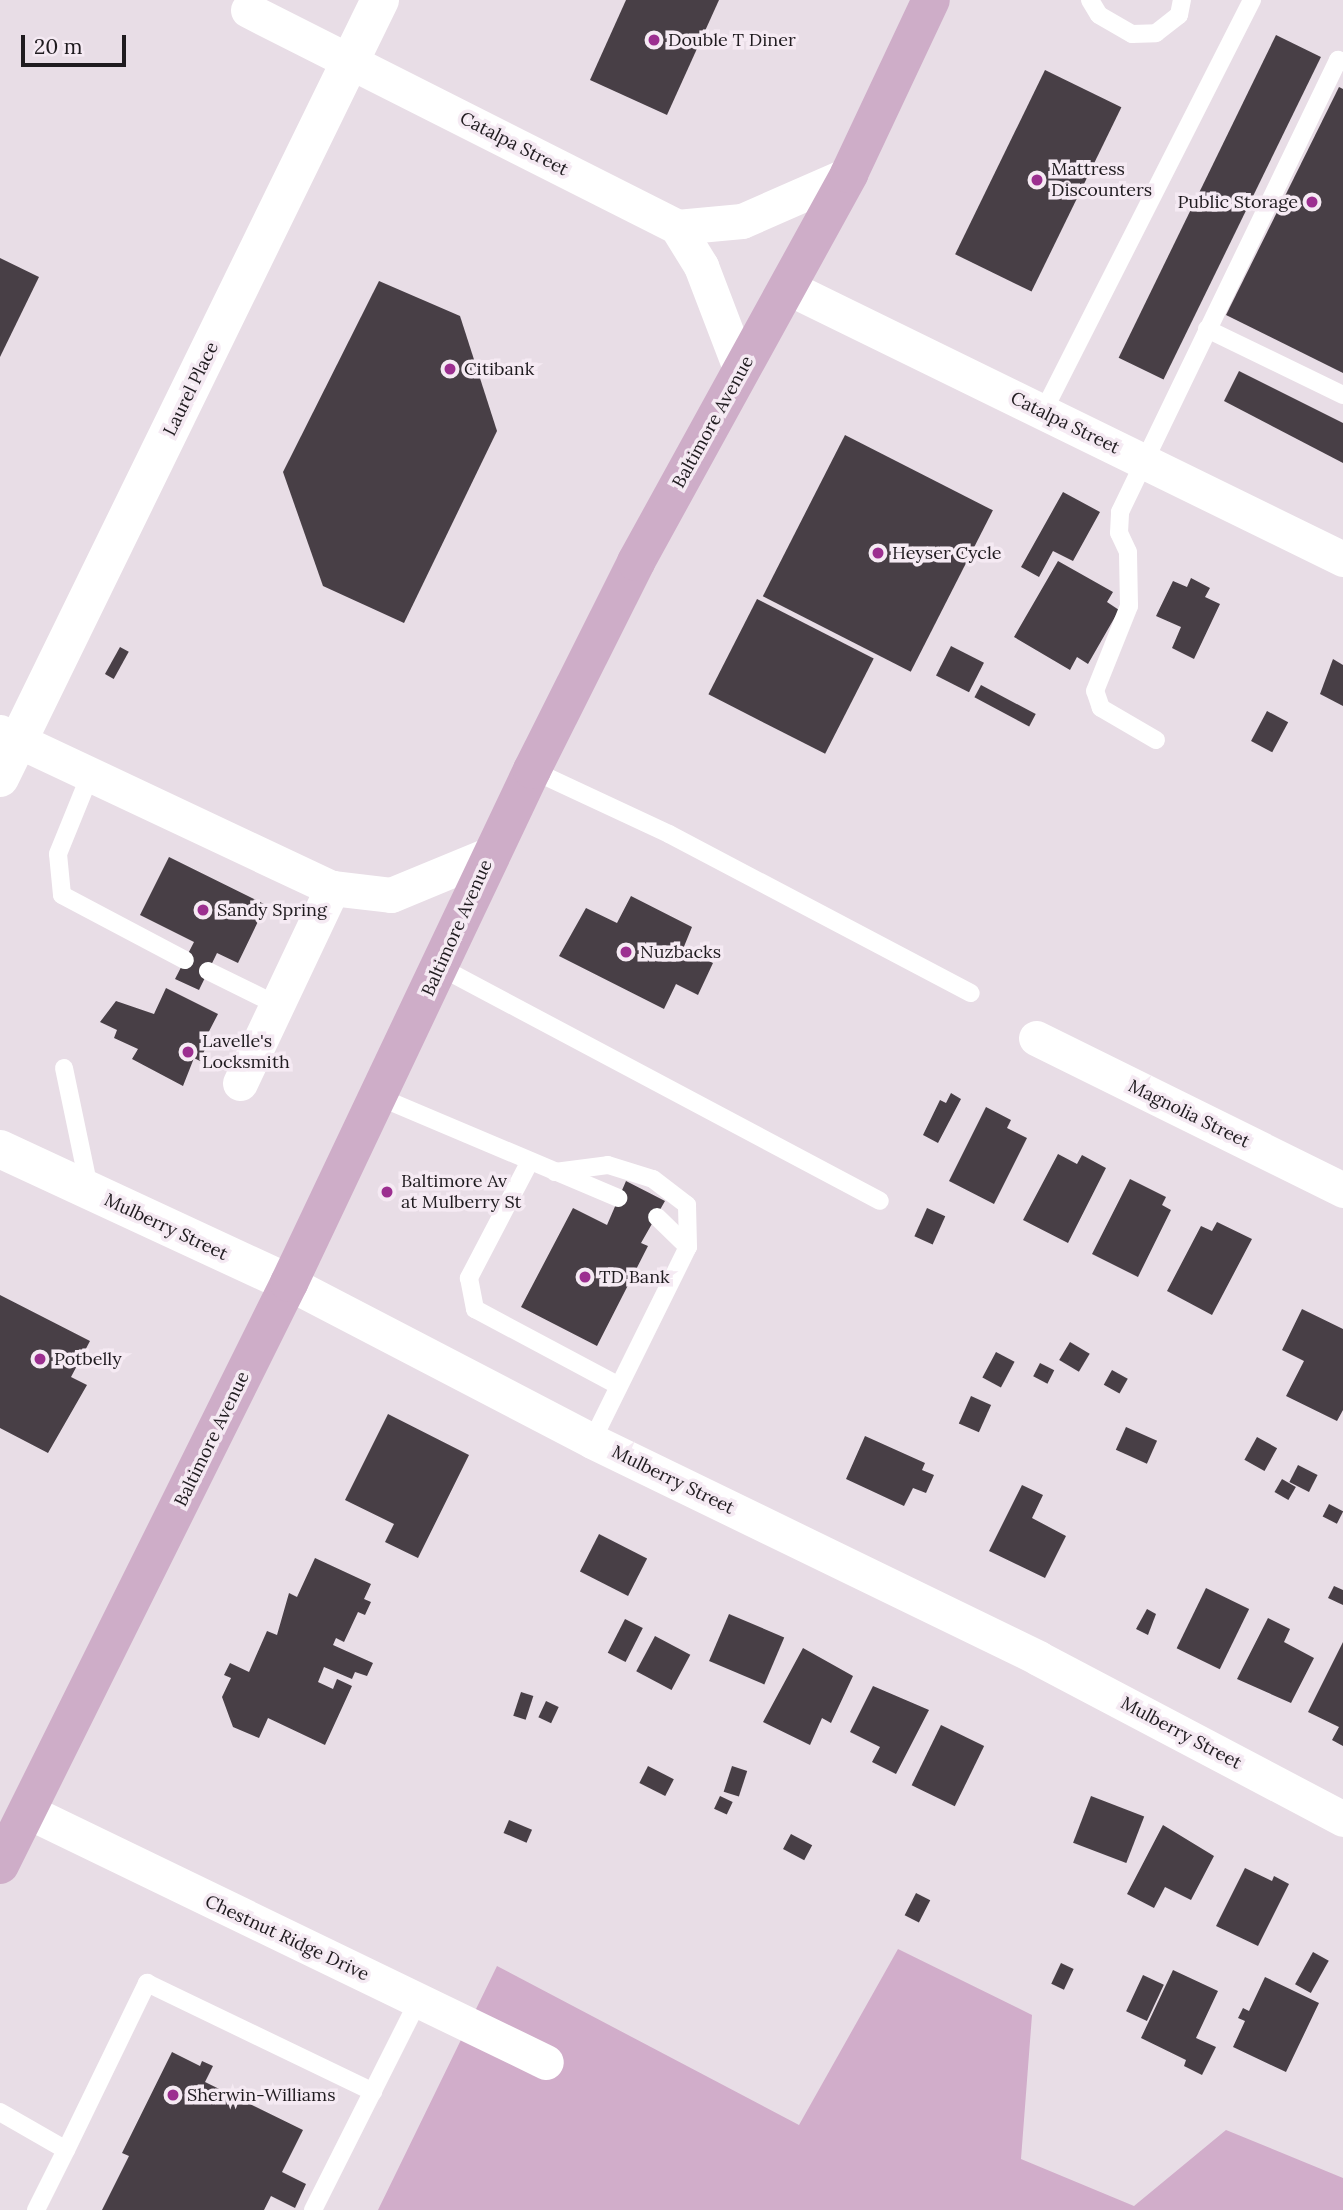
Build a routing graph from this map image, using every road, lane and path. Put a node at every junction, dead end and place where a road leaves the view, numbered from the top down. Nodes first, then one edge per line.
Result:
1 (380, 0) edge
2 (931, 0) edge
3 (1090, 0) edge
4 (1182, 0) edge
5 (1252, 0) edge
6 (247, 10) dead end
7 (352, 60) junction
8 (1343, 62) edge
9 (849, 174) junction
10 (677, 227) junction
11 (787, 287) junction
12 (1207, 329) junction
13 (741, 371) junction
14 (1343, 395) edge
15 (1043, 412) junction
16 (1142, 461) junction
17 (1343, 559) edge
18 (9, 736) edge
19 (1156, 740) dead end
20 (532, 770) junction
21 (89, 775) junction
22 (0, 778) edge
23 (490, 854) junction
24 (332, 888) junction
25 (185, 960) dead end
26 (440, 967) junction
27 (208, 971) dead end
28 (971, 993) dead end
29 (277, 1005) junction
30 (1036, 1038) dead end
31 (64, 1068) dead end
32 (240, 1083) dead end
33 (377, 1096) junction
34 (0, 1149) edge
35 (529, 1163) junction
36 (553, 1172) junction
37 (1340, 1181) edge
38 (90, 1191) junction
39 (618, 1198) dead end
40 (880, 1200) dead end
41 (657, 1217) dead end
42 (688, 1247) junction
43 (289, 1283) junction
44 (619, 1386) junction
45 (592, 1441) junction
46 (29, 1812) junction
47 (1343, 1819) edge
48 (0, 1864) edge
49 (418, 2001) junction
50 (546, 2062) dead end
51 (373, 2092) junction
52 (0, 2112) edge
53 (66, 2150) junction
54 (36, 2210) edge
55 (313, 2210) edge

1 - 7 street, Laurel Place
2 - 9 main road, Baltimore Avenue
3 - 4 lane
5 - 15 lane
6 - 7 street, Catalpa Street
7 - 10 street, Catalpa Street
7 - 18 street, Laurel Place
8 - 12 lane
9 - 10 street
9 - 11 main road, Baltimore Avenue
10 - 13 street
11 - 13 main road, Baltimore Avenue
11 - 15 street, Catalpa Street
12 - 14 lane
12 - 16 lane
13 - 20 main road, Baltimore Avenue
15 - 16 street, Catalpa Street
16 - 17 street, Catalpa Street
16 - 19 lane
18 - 21 street
18 - 22 street, Laurel Place
20 - 23 main road, Baltimore Avenue
20 - 28 lane
21 - 24 street
21 - 25 lane
23 - 24 street
23 - 26 main road, Baltimore Avenue
24 - 29 street
26 - 33 main road, Baltimore Avenue
26 - 40 lane
27 - 29 lane
29 - 32 street
30 - 37 street, Magnolia Street
31 - 38 lane
33 - 35 lane
33 - 43 main road, Baltimore Avenue
34 - 38 street, Mulberry Street
35 - 36 lane
35 - 44 lane
36 - 39 lane
36 - 42 lane
38 - 43 street, Mulberry Street
41 - 42 lane
42 - 44 lane
43 - 45 street, Mulberry Street
43 - 46 main road, Baltimore Avenue
44 - 45 lane
45 - 47 street, Mulberry Street
46 - 48 main road, Baltimore Avenue
46 - 49 street, Chestnut Ridge Drive
49 - 50 street, Chestnut Ridge Drive
49 - 51 lane
51 - 53 lane
51 - 55 lane
52 - 53 lane
53 - 54 lane

